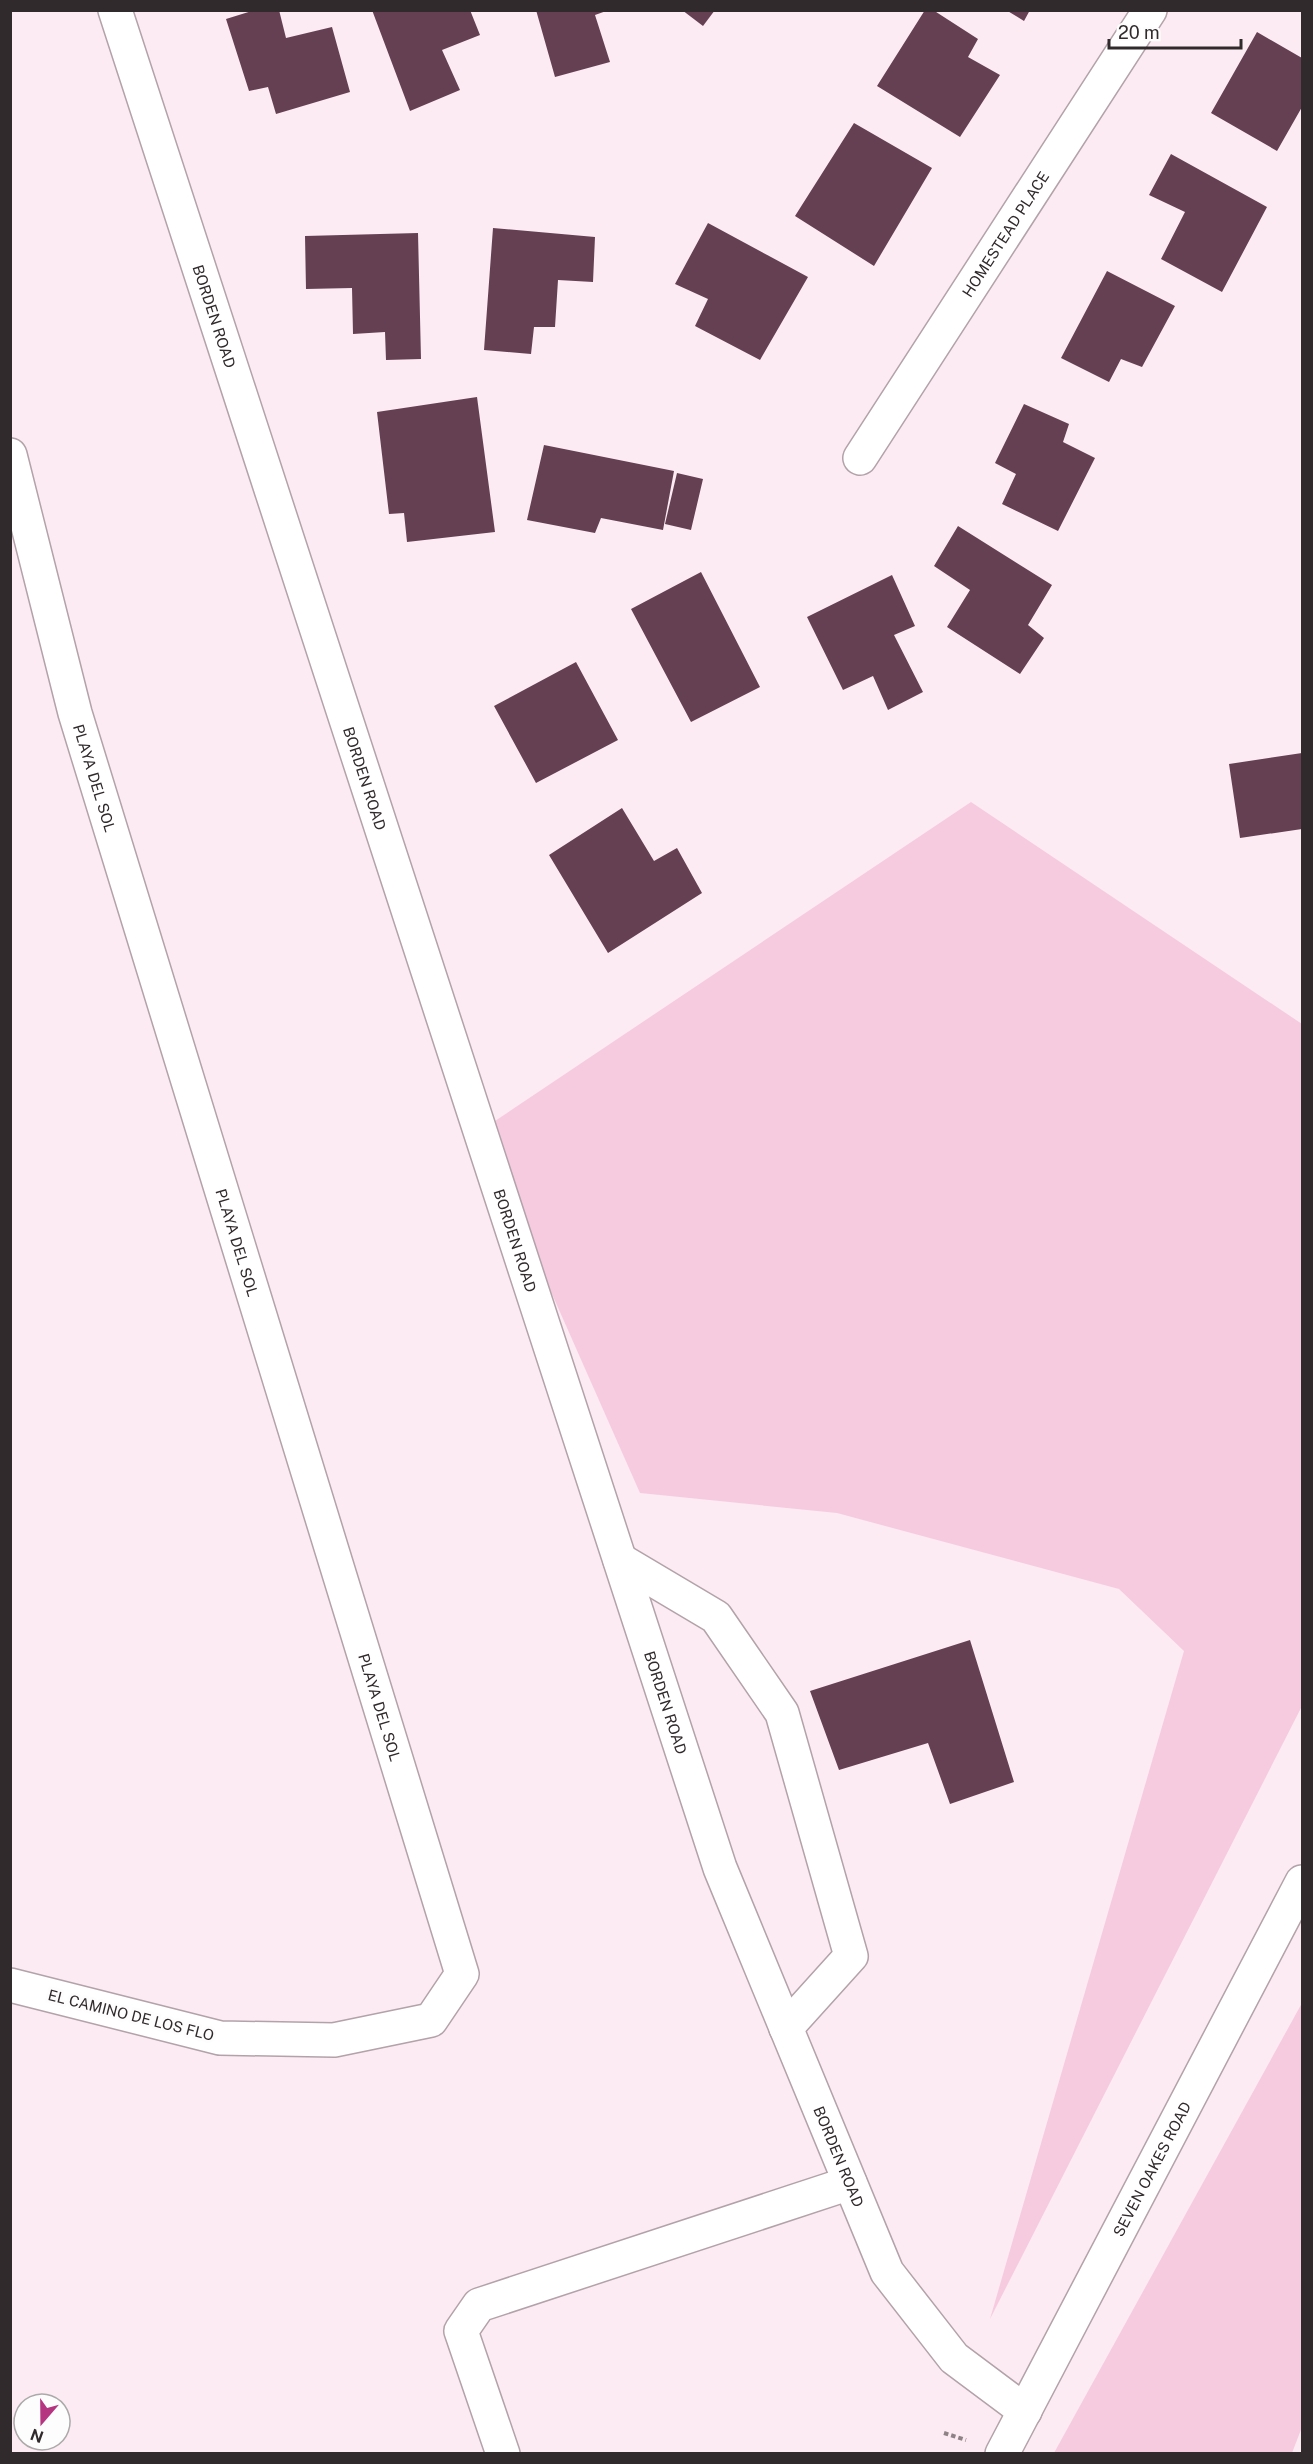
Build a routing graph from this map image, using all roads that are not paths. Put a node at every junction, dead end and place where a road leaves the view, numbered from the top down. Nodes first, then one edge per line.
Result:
1 (115, 10) edge
2 (1150, 10) edge
3 (10, 455) edge
4 (860, 458) dead end
5 (620, 1560) junction
6 (1302, 1882) edge
7 (10, 1985) edge
8 (431, 2020) joint
9 (786, 2028) junction
10 (850, 2183) junction
11 (1025, 2410) junction
12 (503, 2454) edge
13 (1002, 2454) edge

1 - 5 street, BORDEN ROAD
2 - 4 street, HOMESTEAD PLACE
3 - 8 street, PLAYA DEL SOL
5 - 9 street, BORDEN ROAD
5 - 9 street
6 - 11 street, SEVEN OAKES ROAD
7 - 8 street, EL CAMINO DE LOS FLO
9 - 10 street, BORDEN ROAD
10 - 11 street, BORDEN ROAD
10 - 12 street
11 - 13 street, SEVEN OAKES ROAD

